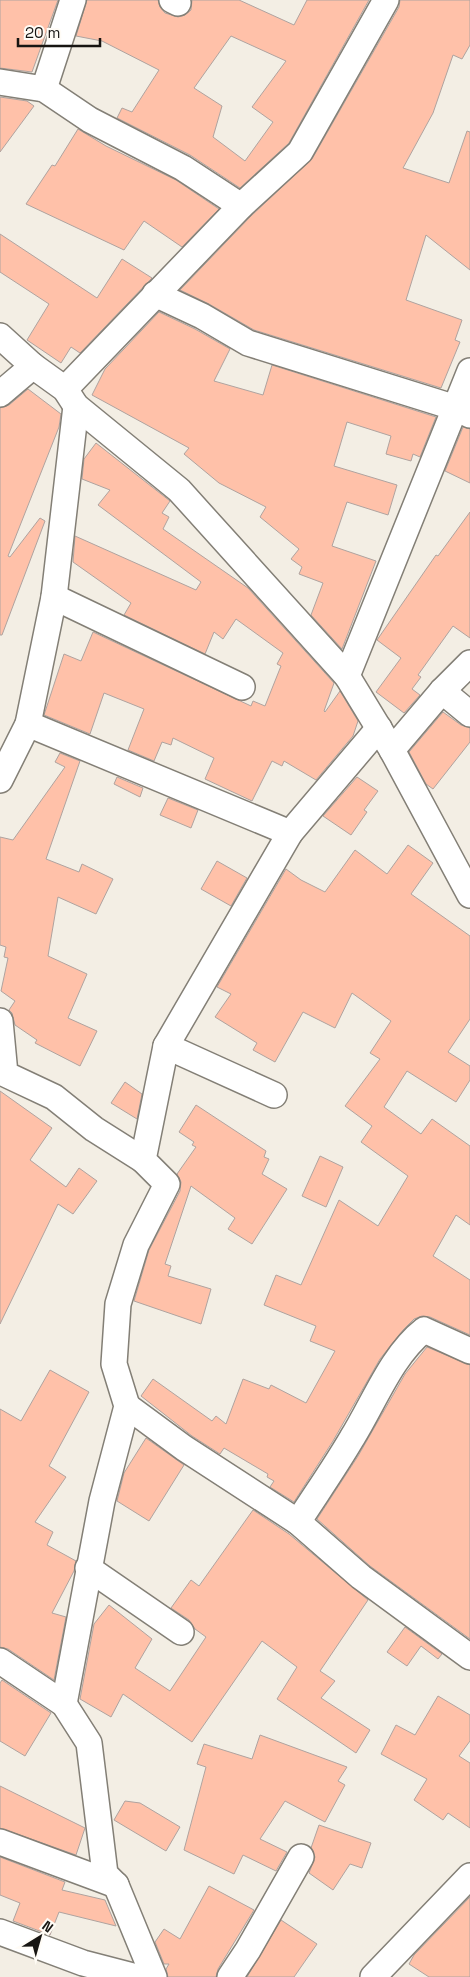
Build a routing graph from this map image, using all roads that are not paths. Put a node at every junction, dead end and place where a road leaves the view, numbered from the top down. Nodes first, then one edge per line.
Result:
1 (73, 0) edge
2 (386, 0) edge
3 (0, 82) edge
4 (44, 89) junction
5 (240, 206) junction
6 (155, 294) junction
7 (0, 336) edge
8 (33, 366) junction
9 (470, 371) edge
10 (0, 394) edge
11 (70, 397) junction
12 (463, 411) edge
13 (54, 597) junction
14 (470, 663) edge
15 (347, 676) junction
16 (242, 687) dead end
17 (442, 691) junction
18 (470, 714) edge
19 (28, 724) junction
20 (379, 728) junction
21 (392, 750) junction
22 (0, 780) edge
23 (290, 833) junction
24 (470, 895) edge
25 (0, 1021) edge
26 (166, 1046) junction
27 (2, 1077) edge
28 (274, 1095) dead end
29 (143, 1160) junction
30 (470, 1351) edge
31 (127, 1406) junction
32 (298, 1522) junction
33 (88, 1568) junction
34 (181, 1632) dead end
35 (470, 1657) edge
36 (0, 1661) edge
37 (64, 1704) junction
38 (0, 1842) edge
39 (301, 1857) dead end
40 (470, 1876) edge
41 (116, 1885) junction
42 (0, 1932) edge
43 (81, 1970) edge
44 (385, 1974) edge
45 (137, 1977) edge
46 (154, 1977) edge
47 (230, 1977) edge

1 - 4 street
2 - 5 street
3 - 4 street
4 - 5 street
5 - 6 street
6 - 11 street
6 - 12 street
7 - 8 street
8 - 10 street
8 - 11 street
9 - 12 street
11 - 13 street
11 - 15 street
12 - 15 street
13 - 16 street
13 - 19 street
14 - 17 street
15 - 20 street
17 - 18 street
17 - 21 street
19 - 22 street
19 - 23 street
20 - 21 street
20 - 23 street
21 - 24 street
23 - 26 street
25 - 27 street
26 - 28 street
26 - 29 street
27 - 29 street
29 - 31 street
30 - 32 street
31 - 32 street
31 - 33 street
32 - 35 street
33 - 34 street
33 - 37 street
36 - 37 street
37 - 41 street
38 - 41 street
39 - 47 street
40 - 44 street
41 - 46 street
42 - 43 street
43 - 45 street

